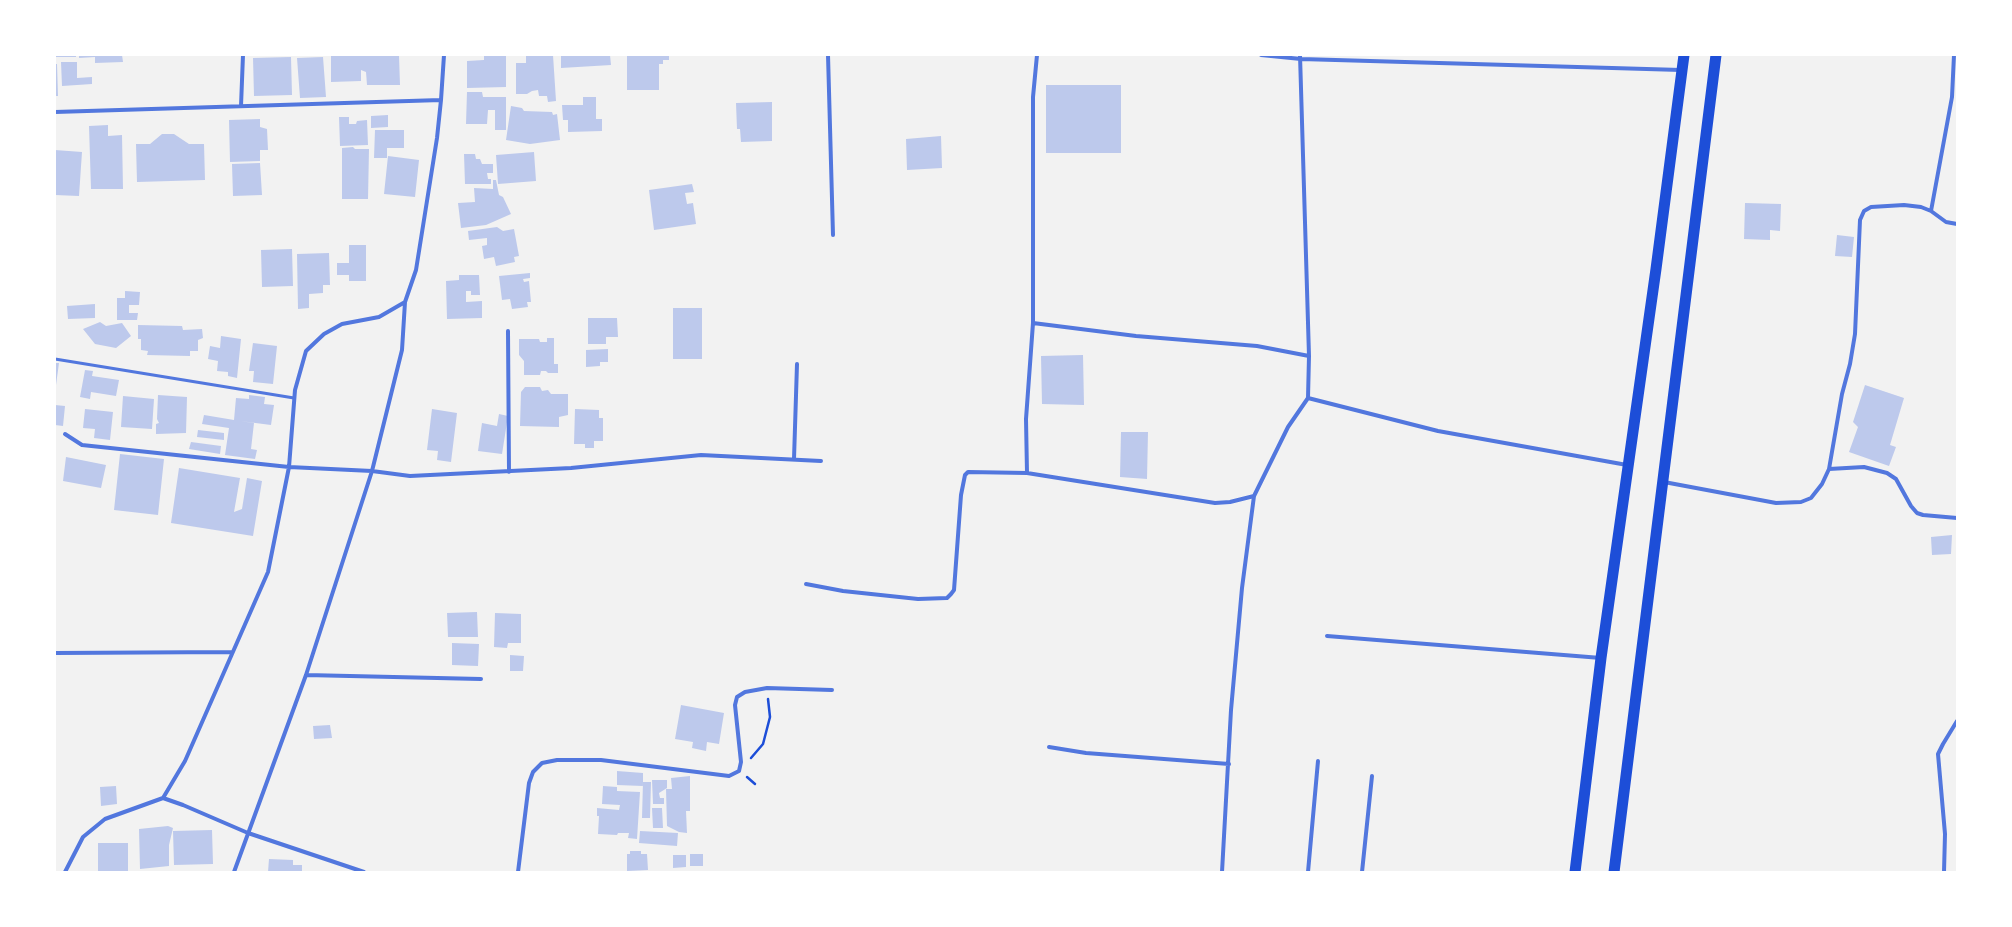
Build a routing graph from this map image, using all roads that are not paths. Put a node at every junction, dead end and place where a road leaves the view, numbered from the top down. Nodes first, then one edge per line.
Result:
1 (243, 55) edge
2 (444, 55) edge
3 (828, 55) edge
4 (1037, 55) edge
5 (1261, 55) edge
6 (1684, 55) edge
7 (1716, 55) edge
8 (1954, 55) edge
9 (1301, 57) edge
10 (1682, 70) junction
11 (441, 100) junction
12 (241, 106) junction
13 (55, 112) edge
14 (1931, 211) junction
15 (1957, 224) edge
16 (833, 235) dead end
17 (405, 302) junction
18 (1033, 323) junction
19 (508, 331) dead end
20 (1309, 356) junction
21 (55, 359) edge
22 (797, 364) dead end
23 (294, 398) junction
24 (1308, 398) junction
25 (64, 434) dead end
26 (794, 459) junction
27 (821, 461) dead end
28 (1627, 465) junction
29 (289, 467) junction
30 (1829, 469) junction
31 (372, 472) junction
32 (508, 472) junction
33 (1027, 473) junction
34 (1664, 482) junction
35 (1254, 496) junction
36 (1957, 518) edge
37 (806, 584) dead end
38 (1327, 636) dead end
39 (232, 652) junction
40 (55, 653) edge
41 (1601, 658) junction
42 (306, 675) junction
43 (481, 679) dead end
44 (832, 690) dead end
45 (1957, 721) edge
46 (1049, 747) dead end
47 (1318, 761) dead end
48 (1229, 764) junction
49 (1372, 776) dead end
50 (163, 798) junction
51 (248, 833) junction
52 (65, 872) edge
53 (234, 872) edge
54 (364, 872) edge
55 (518, 872) edge
56 (1222, 872) edge
57 (1308, 872) edge
58 (1362, 872) edge
59 (1575, 872) edge
60 (1614, 872) edge
61 (1944, 872) edge

1 - 12 street
2 - 11 street
3 - 16 street
4 - 18 street
5 - 9 street
6 - 10 highway
7 - 34 highway
8 - 14 street
9 - 10 street
9 - 20 street
10 - 28 highway
11 - 12 street
11 - 17 street
12 - 13 street
14 - 15 street
14 - 30 street
17 - 23 street
17 - 31 street
18 - 20 street
18 - 33 street
19 - 32 street
20 - 24 street
21 - 23 lane
22 - 26 street
23 - 29 street
24 - 28 street
24 - 35 street
25 - 29 street
26 - 27 street
26 - 32 street
28 - 41 highway
29 - 31 street
29 - 39 street
30 - 34 street
30 - 36 street
31 - 32 street
31 - 42 street
33 - 35 street
33 - 37 street
34 - 60 highway
35 - 48 street
38 - 41 street
39 - 40 street
39 - 50 street
41 - 59 highway
42 - 43 street
42 - 51 street
44 - 55 street
45 - 61 street
46 - 48 street
47 - 57 street
48 - 56 street
49 - 58 street
50 - 51 street
50 - 52 street
51 - 53 street
51 - 54 street

